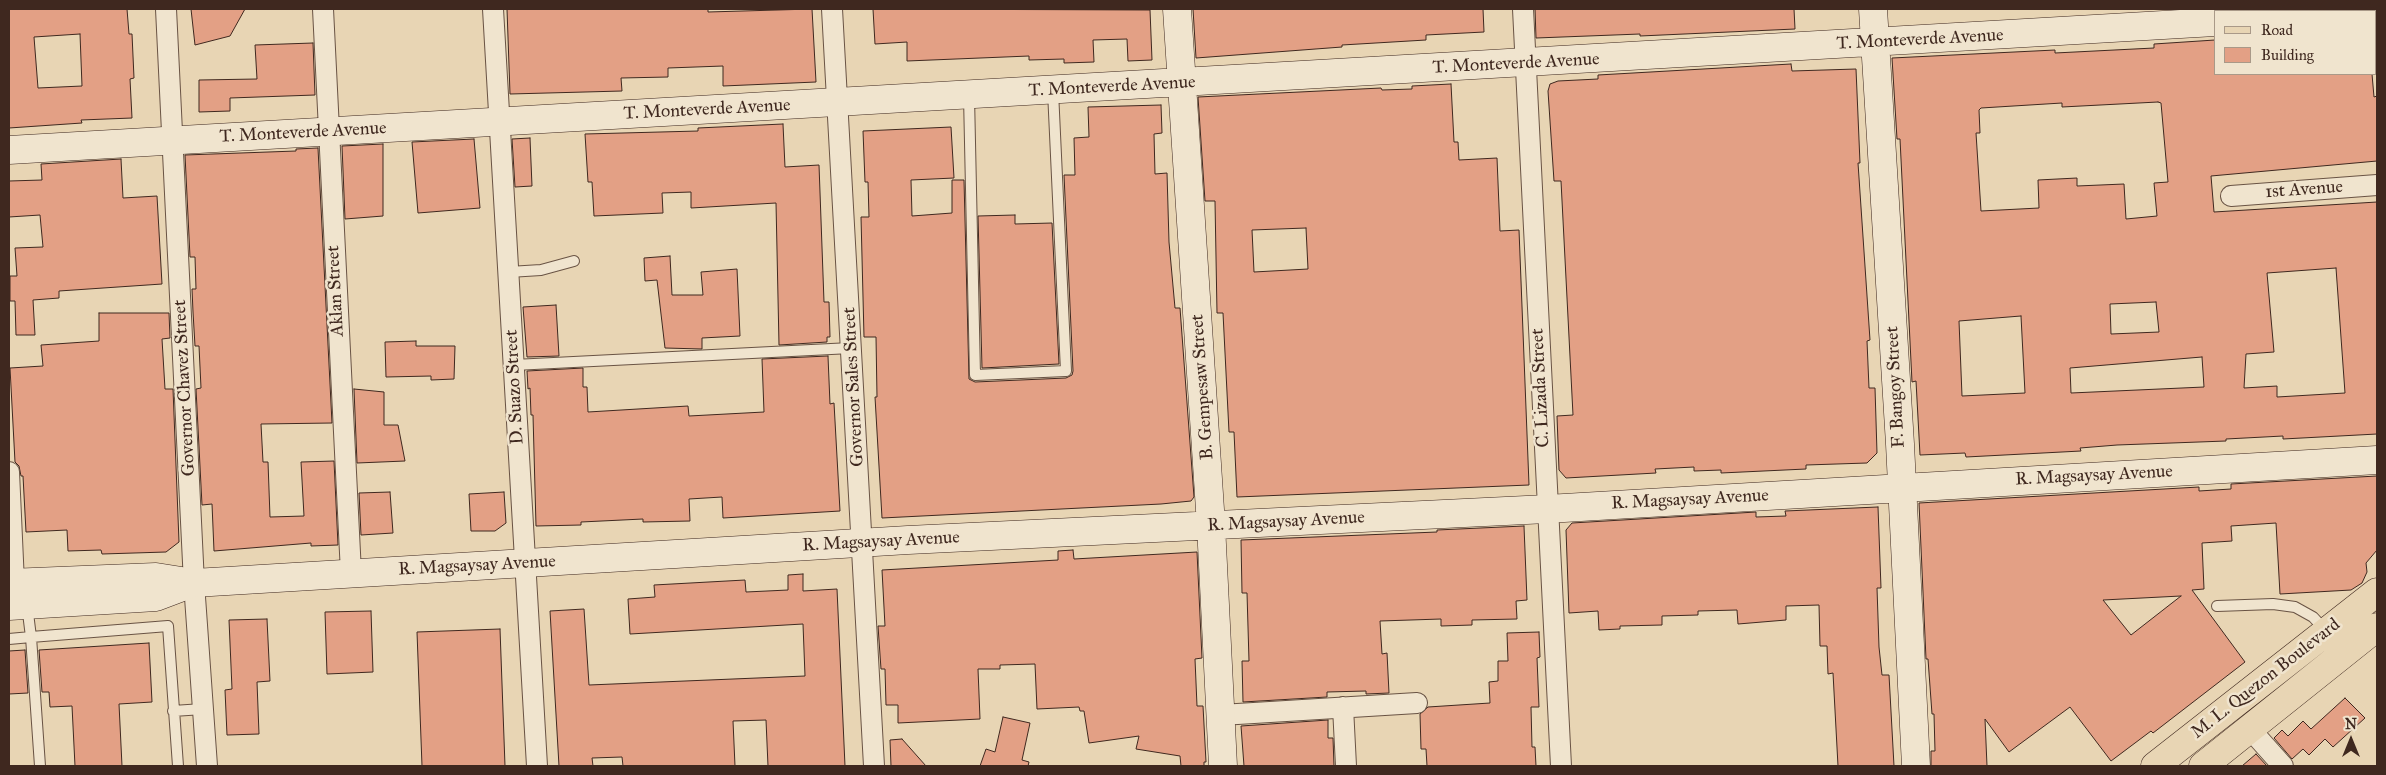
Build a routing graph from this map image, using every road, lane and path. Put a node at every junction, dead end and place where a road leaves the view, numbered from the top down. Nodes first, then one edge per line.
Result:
1 (166, 9) edge
2 (323, 9) edge
3 (493, 9) edge
4 (832, 9) edge
5 (1177, 9) edge
6 (1523, 9) edge
7 (1873, 9) edge
8 (2214, 22) edge
9 (1876, 43) junction
10 (1526, 63) junction
11 (1181, 82) junction
12 (1053, 90) junction
13 (969, 95) junction
14 (837, 103) junction
15 (499, 122) junction
16 (328, 131) junction
17 (173, 140) junction
18 (9, 150) edge
19 (2377, 185) edge
20 (2231, 196) dead end
21 (574, 261) dead end
22 (509, 272) junction
23 (852, 348) junction
24 (514, 365) junction
25 (2377, 460) edge
26 (9, 472) edge
27 (1902, 488) junction
28 (1547, 508) junction
29 (1211, 525) junction
30 (862, 544) junction
31 (527, 563) junction
32 (351, 573) junction
33 (194, 582) junction
34 (2377, 593) edge
35 (15, 594) edge
36 (2218, 606) dead end
37 (2327, 632) junction
38 (2375, 634) edge
39 (31, 637) junction
40 (9, 639) edge
41 (1417, 703) dead end
42 (1343, 707) junction
43 (203, 709) junction
44 (173, 711) junction
45 (1221, 715) junction
46 (2250, 729) junction
47 (40, 766) edge
48 (178, 766) edge
49 (207, 766) edge
50 (537, 766) edge
51 (874, 766) edge
52 (1223, 766) edge
53 (1346, 766) edge
54 (1561, 766) edge
55 (1916, 766) edge
56 (2155, 766) edge
57 (2203, 766) edge
58 (2283, 766) edge

1 - 17 street, Governor Chavez Street
2 - 16 street, Aklan Street
3 - 15 street, D. Suazo Street
4 - 14 street, Governor Sales Street
5 - 11 street, B. Gempesaw Street
6 - 10 street, C. Lizada Street
7 - 9 street, F. Bangoy Street
8 - 9 street, T. Monteverde Avenue
9 - 10 street, T. Monteverde Avenue
9 - 27 street, F. Bangoy Street
10 - 11 street, T. Monteverde Avenue
10 - 28 street, C. Lizada Street
11 - 12 street, T. Monteverde Avenue
11 - 29 street, B. Gempesaw Street
12 - 13 street, T. Monteverde Avenue
12 - 13 lane
13 - 14 street, T. Monteverde Avenue
14 - 15 street, T. Monteverde Avenue
14 - 23 street, Governor Sales Street
15 - 16 street, T. Monteverde Avenue
15 - 22 street, D. Suazo Street
16 - 17 street, T. Monteverde Avenue
16 - 32 street, Aklan Street
17 - 18 street, T. Monteverde Avenue
17 - 33 street, Governor Chavez Street
19 - 20 street, 1st Avenue
21 - 22 lane
22 - 24 street, D. Suazo Street
23 - 24 lane
23 - 30 street, Governor Sales Street
24 - 31 street, D. Suazo Street
25 - 27 street, R. Magsaysay Avenue
26 - 35 street
27 - 28 street, R. Magsaysay Avenue
27 - 55 street, F. Bangoy Street
28 - 29 street, R. Magsaysay Avenue
28 - 54 street, C. Lizada Street
29 - 30 street, R. Magsaysay Avenue
29 - 45 street, B. Gempesaw Street
30 - 31 street, R. Magsaysay Avenue
30 - 51 street, Governor Sales Street
31 - 32 street, R. Magsaysay Avenue
31 - 50 street, D. Suazo Street
32 - 33 street, R. Magsaysay Avenue
33 - 35 street, R. Magsaysay Avenue
33 - 43 street, Governor Chavez Street
34 - 37 main road, M. L. Quezon Boulevard
35 - 39 lane
36 - 37 lane
37 - 56 main road, M. L. Quezon Boulevard
38 - 46 main road, M. L. Quezon Boulevard
39 - 40 lane
39 - 44 lane
39 - 47 lane
41 - 42 street
42 - 45 street
42 - 53 street
43 - 44 lane
43 - 49 street, Governor Chavez Street
44 - 48 lane
45 - 52 street, B. Gempesaw Street
46 - 57 main road, M. L. Quezon Boulevard
46 - 58 street

